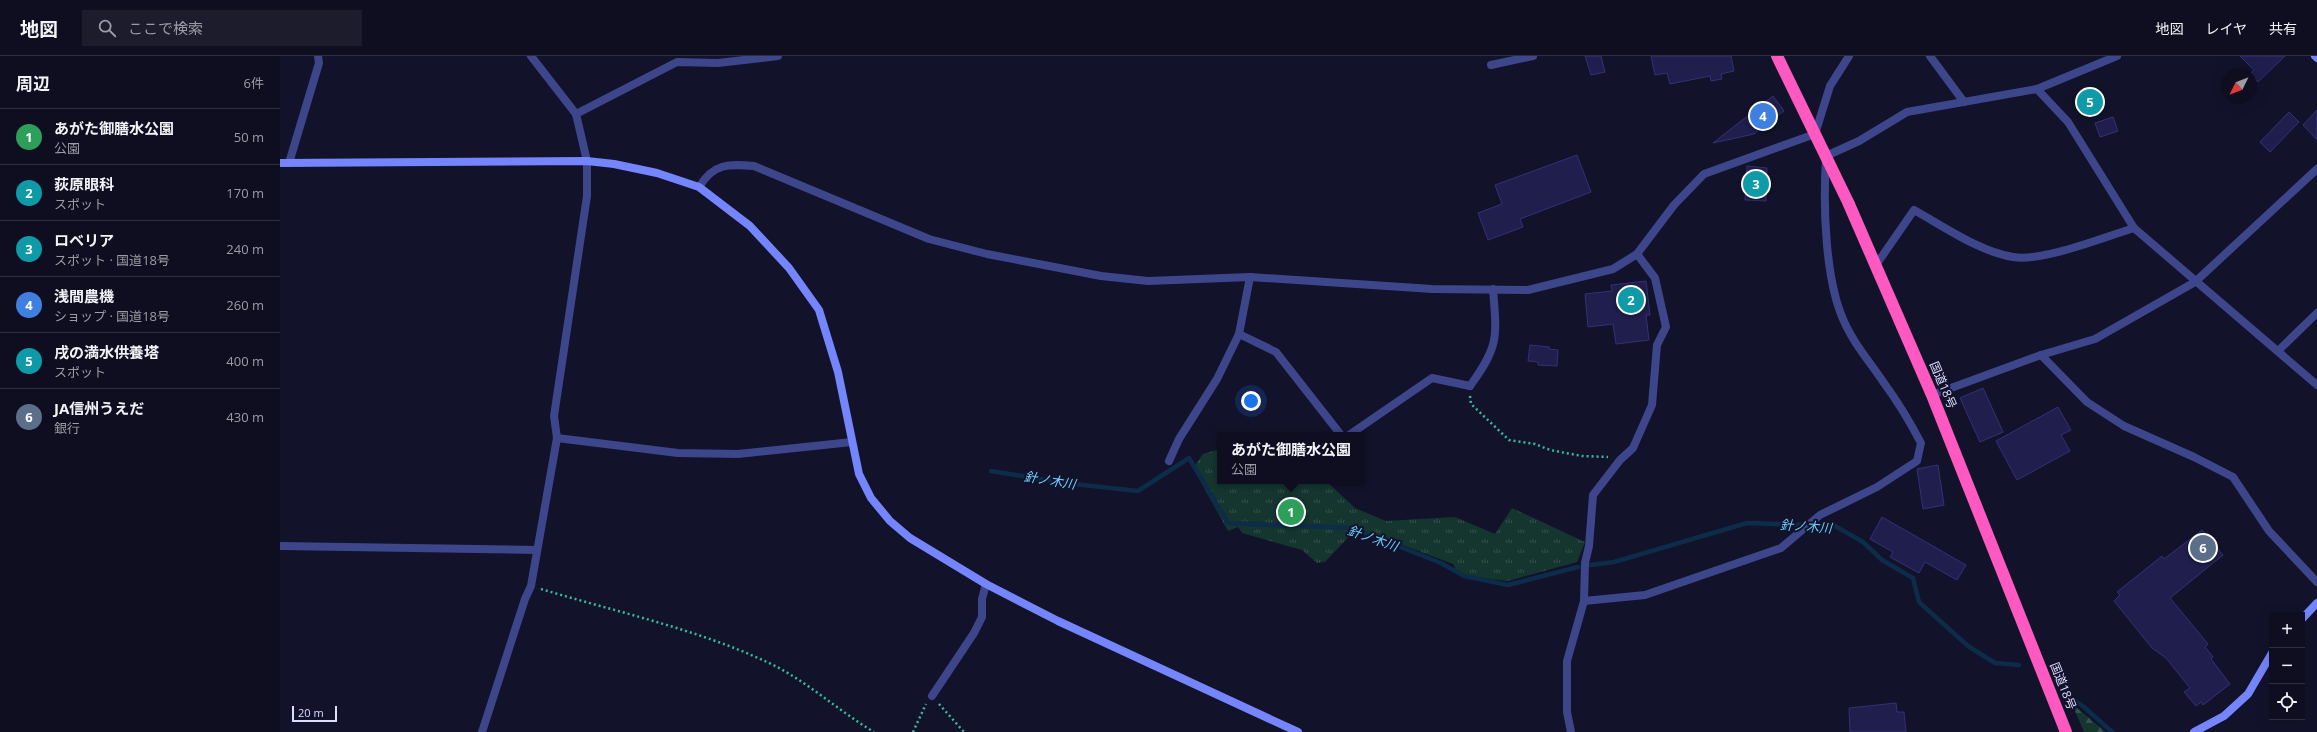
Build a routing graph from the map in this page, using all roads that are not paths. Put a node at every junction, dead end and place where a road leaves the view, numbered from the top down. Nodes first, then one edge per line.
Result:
1 (318, 56) edge
2 (531, 56) edge
3 (778, 56) edge
4 (1533, 56) edge
5 (1777, 56) edge
6 (1849, 56) edge
7 (1930, 56) edge
8 (2117, 56) edge
9 (1491, 65) dead end
10 (2037, 89) junction
11 (1964, 102) junction
12 (576, 114) junction
13 (1814, 134) junction
14 (1826, 156) junction
15 (586, 161) junction
16 (280, 164) edge
17 (289, 164) junction
18 (2317, 168) edge
19 (699, 187) junction
20 (2134, 228) junction
21 (1637, 254) junction
22 (1876, 265) junction
23 (1250, 277) junction
24 (2195, 282) junction
25 (1493, 289) junction
26 (2317, 313) edge
27 (1239, 334) junction
28 (2278, 351) junction
29 (2041, 355) junction
30 (2317, 385) edge
31 (1932, 395) junction
32 (1339, 432) edge
33 (1353, 432) edge
34 (557, 438) junction
35 (852, 442) junction
36 (1169, 461) dead end
37 (280, 546) edge
38 (536, 550) junction
39 (2317, 582) edge
40 (986, 584) junction
41 (1584, 601) junction
42 (2317, 603) edge
43 (2305, 616) edge
44 (2269, 658) edge
45 (932, 696) road end
46 (482, 732) edge
47 (1298, 732) edge
48 (1571, 732) edge
49 (2066, 732) edge
50 (2194, 732) edge

1 - 17 street
2 - 12 street
3 - 12 street
4 - 9 street
5 - 13 highway, 国道18号
6 - 13 street
7 - 11 street
8 - 10 street
10 - 11 street
10 - 20 street
11 - 14 street
12 - 15 street
13 - 14 highway, 国道18号
13 - 21 street
14 - 22 highway, 国道18号
14 - 41 street
15 - 17 street
15 - 19 street
15 - 34 street
16 - 17 street
18 - 24 street
19 - 23 street
19 - 35 street
20 - 22 street
20 - 24 street
21 - 25 street
21 - 41 street
22 - 31 highway, 国道18号
23 - 25 street
23 - 27 street
24 - 28 street
24 - 29 street
25 - 33 street
26 - 28 street
27 - 32 street
27 - 36 street
28 - 30 street
29 - 31 street
29 - 39 street
31 - 49 highway, 国道18号
34 - 35 street
34 - 38 street
35 - 40 street
37 - 38 street
38 - 46 street
40 - 45 street
40 - 47 street
41 - 48 street
42 - 43 street
44 - 50 street

